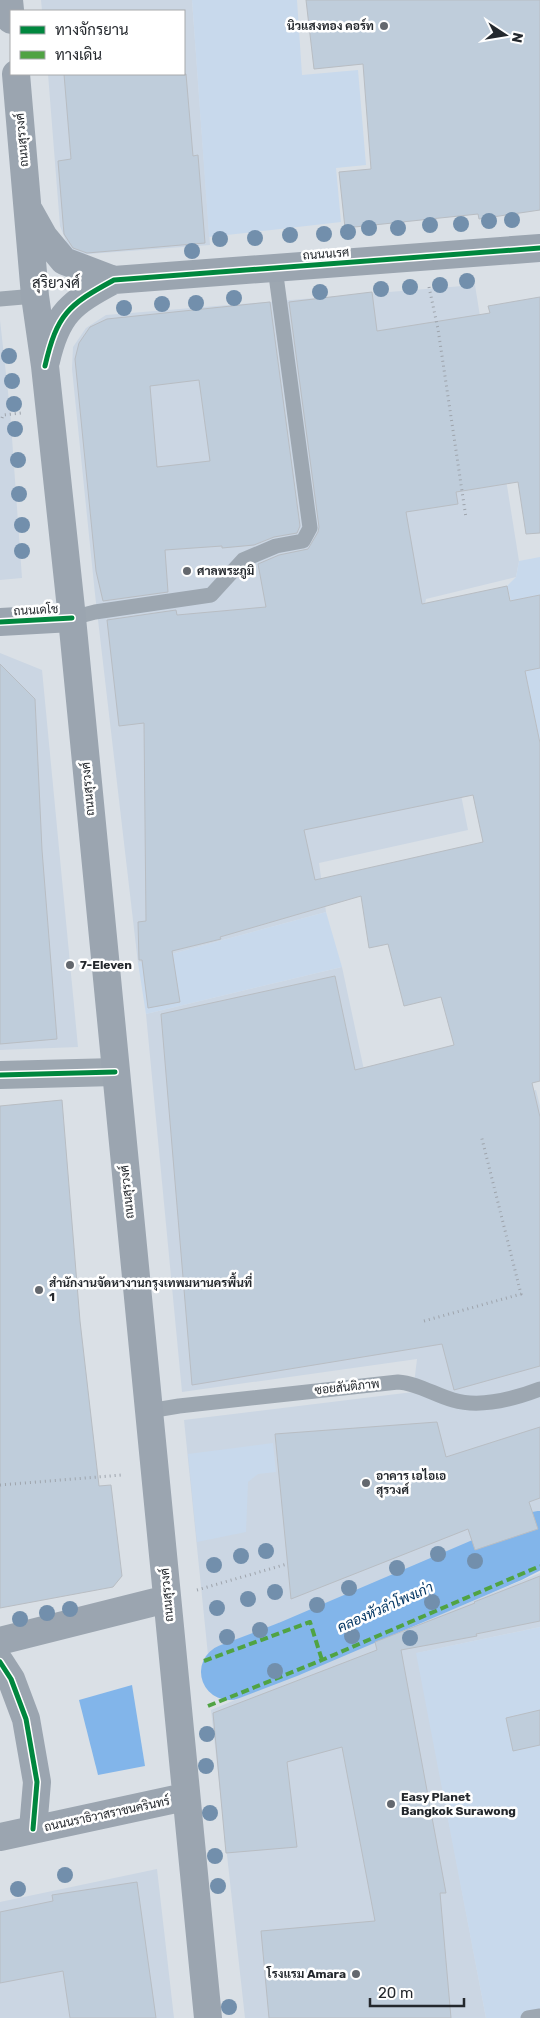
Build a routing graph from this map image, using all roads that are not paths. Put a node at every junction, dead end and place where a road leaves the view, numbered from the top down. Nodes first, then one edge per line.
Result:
1 (16, 75) edge
2 (27, 207) junction
3 (540, 248) edge
4 (275, 268) junction
5 (114, 280) junction
6 (35, 296) junction
7 (0, 299) edge
8 (45, 366) junction
9 (72, 618) junction
10 (0, 622) edge
11 (116, 1072) junction
12 (0, 1075) edge
13 (540, 1389) edge
14 (149, 1411) junction
15 (167, 1600) junction
16 (0, 1641) edge
17 (0, 1662) edge
18 (185, 1797) junction
19 (33, 1829) junction
20 (0, 1837) edge
21 (540, 2016) edge
22 (208, 2018) edge
23 (528, 2018) edge

1 - 2 main road, ถนนสุรวงศ์
2 - 5 main road, ถนนสุรวงศ์
2 - 6 main road, ถนนสุรวงศ์
3 - 4 main road, ถนนนเรศ
4 - 5 main road, ถนนนเรศ
4 - 9 lane
5 - 8 main road, ถนนสุรวงศ์
6 - 7 lane
6 - 8 main road, ถนนสุรวงศ์
8 - 9 main road, ถนนสุรวงศ์
9 - 10 main road, ถนนเดโช
9 - 11 main road, ถนนสุรวงศ์
11 - 12 street
11 - 14 main road, ถนนสุรวงศ์
13 - 14 lane, ซอยสันติภาพ
14 - 15 main road, ถนนสุรวงศ์
15 - 16 main road
15 - 18 main road, ถนนสุรวงศ์
17 - 19 main road
18 - 19 main road, ถนนนราธิวาสราชนครินทร์
18 - 22 main road, ถนนสุรวงศ์
19 - 20 main road, ถนนนราธิวาสราชนครินทร์
21 - 23 lane

